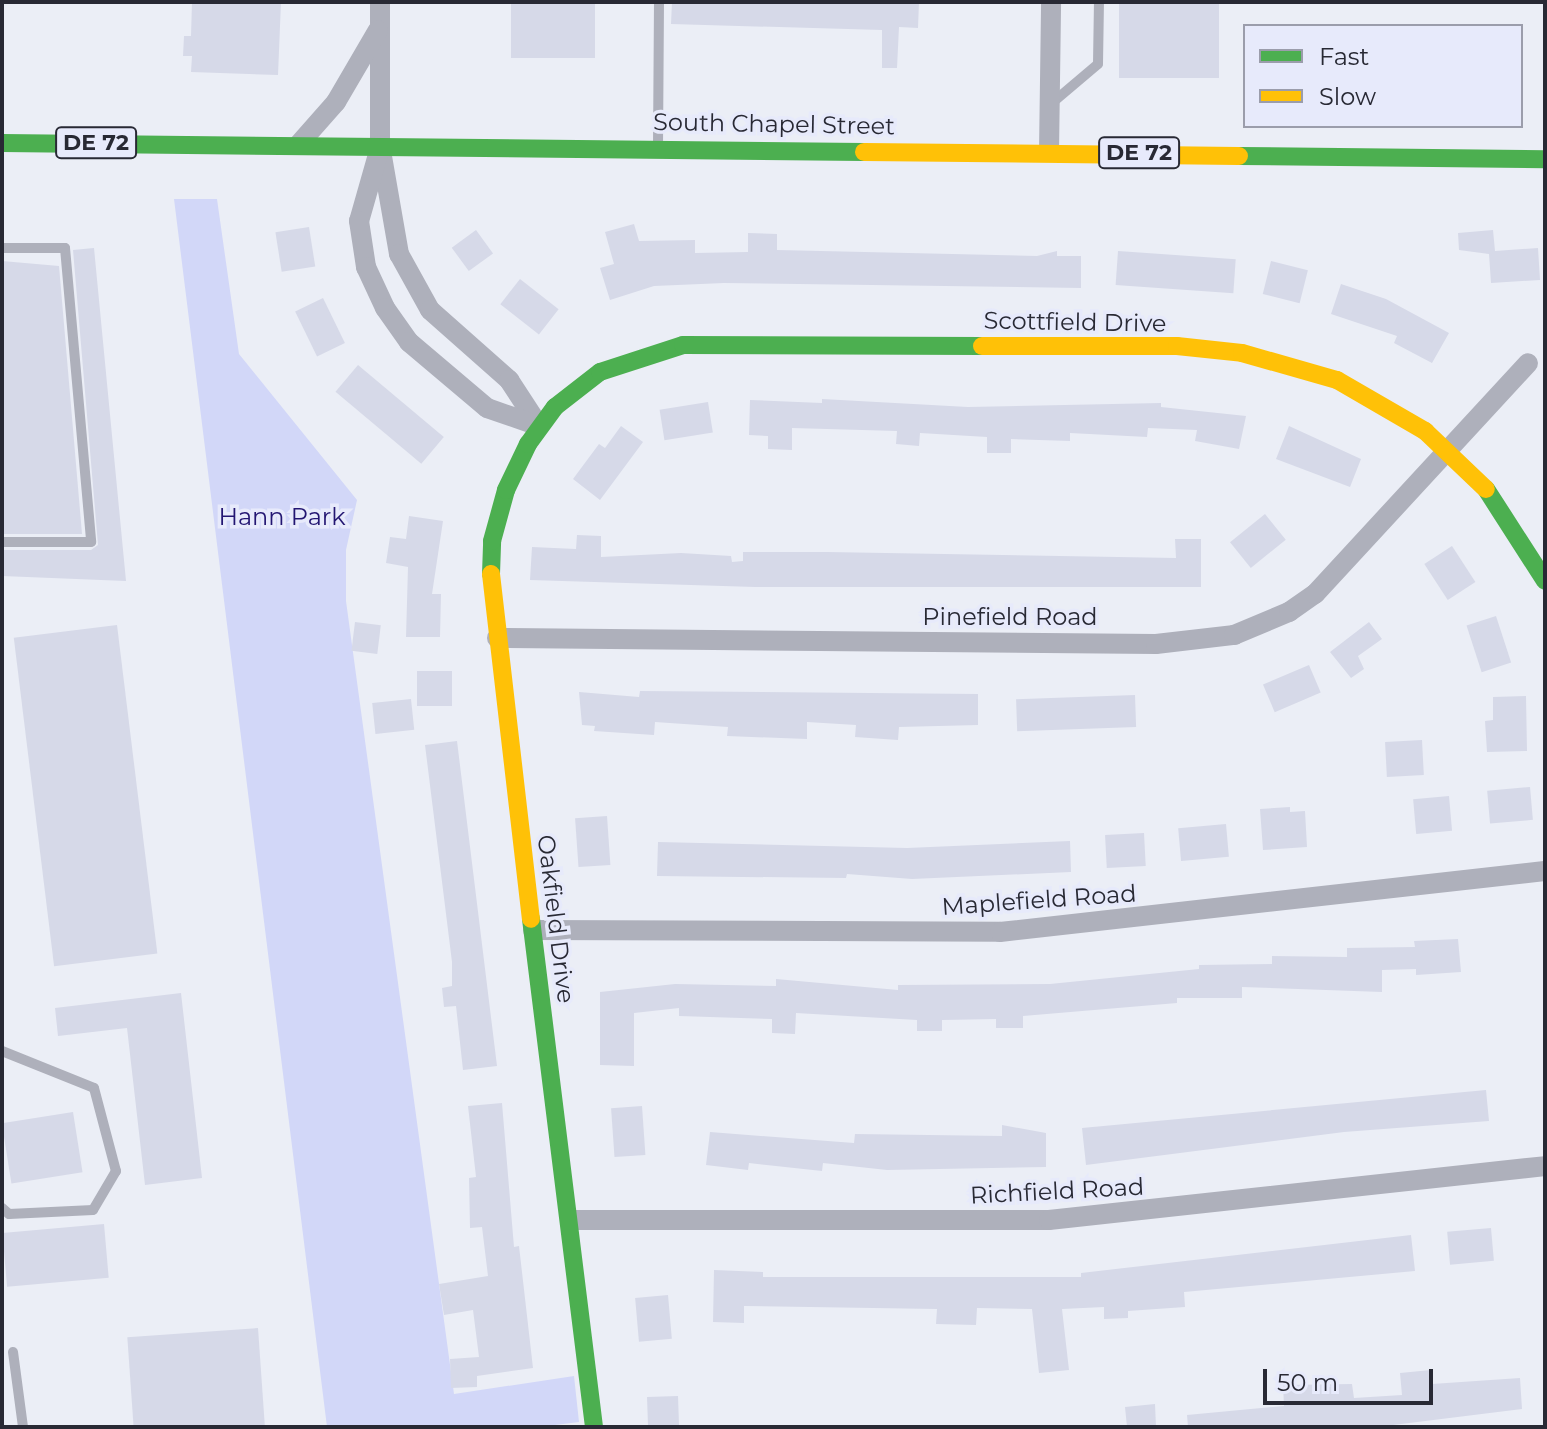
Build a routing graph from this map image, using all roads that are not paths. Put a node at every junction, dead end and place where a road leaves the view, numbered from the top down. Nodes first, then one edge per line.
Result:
1 (380, 2) edge
2 (659, 2) edge
3 (1051, 2) edge
4 (1099, 2) edge
5 (380, 26) junction
6 (1050, 105) junction
7 (2, 143) edge
8 (299, 144) junction
9 (380, 145) junction
10 (658, 147) junction
11 (1049, 152) junction
12 (1545, 159) edge
13 (2, 248) edge
14 (1528, 363) dead end
15 (539, 426) junction
16 (1449, 452) junction
17 (2, 542) edge
18 (1545, 581) edge
19 (497, 638) junction
20 (1545, 871) edge
21 (533, 930) junction
22 (2, 1051) edge
23 (1545, 1166) edge
24 (2, 1208) edge
25 (570, 1220) junction
26 (13, 1352) dead end
27 (23, 1427) edge
28 (594, 1427) edge

1 - 5 street
2 - 10 lane
3 - 6 street
4 - 6 lane
5 - 8 street
5 - 9 street
6 - 11 street
7 - 8 street, South Chapel Street / DE 72
8 - 9 street, South Chapel Street / DE 72
9 - 10 street, South Chapel Street / DE 72
9 - 15 street
9 - 15 street
10 - 11 street, South Chapel Street / DE 72
11 - 12 street, South Chapel Street / DE 72
13 - 17 lane
14 - 16 street, Pinefield Road
15 - 16 street, Scottfield Drive
15 - 19 street, Oakfield Drive
16 - 18 street, Scottfield Drive
16 - 19 street, Pinefield Road
19 - 21 street, Oakfield Drive
20 - 21 street, Maplefield Road
21 - 25 street, Oakfield Drive
22 - 24 lane
23 - 25 street, Richfield Road
25 - 28 street, Oakfield Drive
26 - 27 lane

